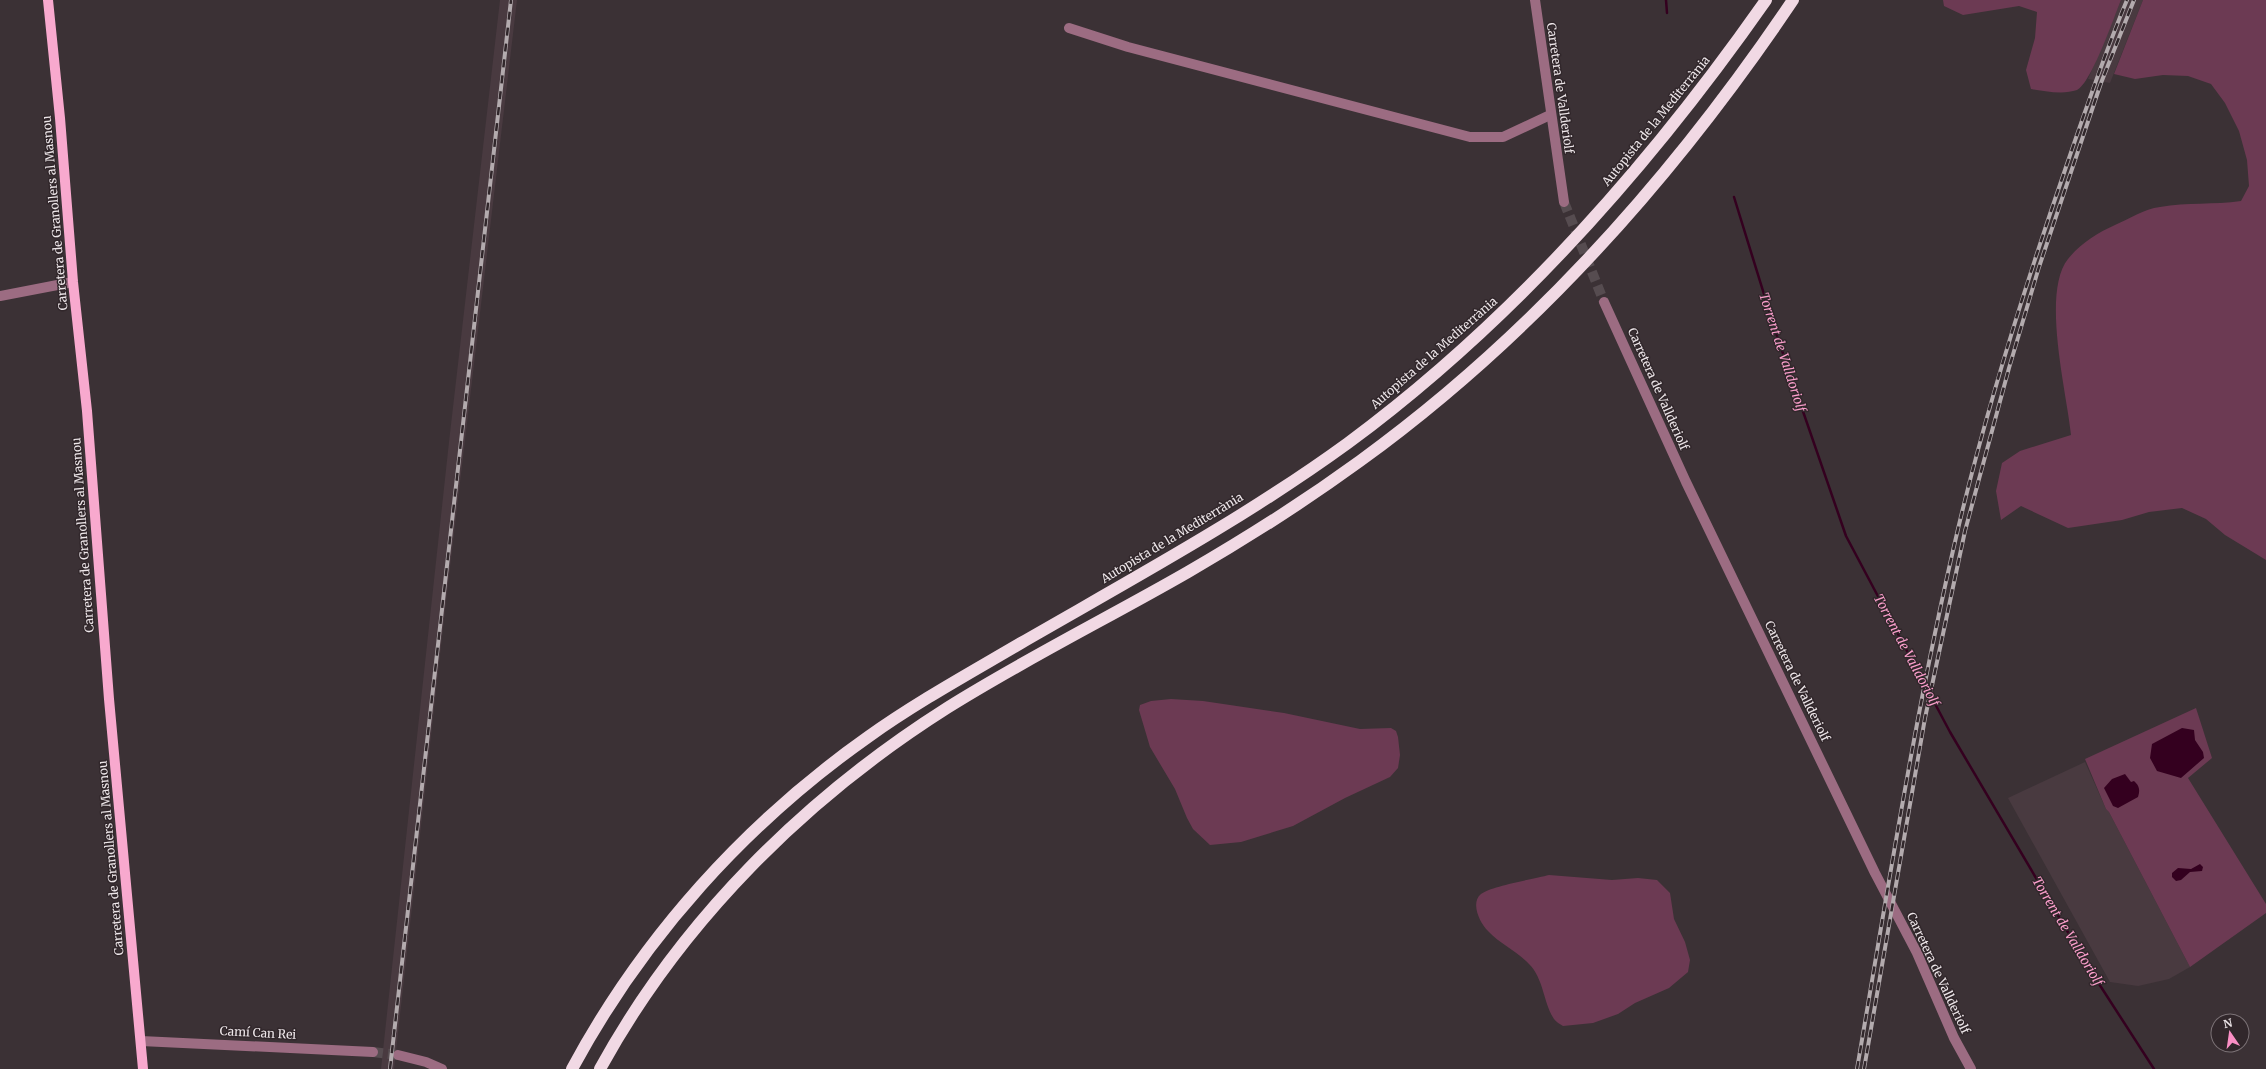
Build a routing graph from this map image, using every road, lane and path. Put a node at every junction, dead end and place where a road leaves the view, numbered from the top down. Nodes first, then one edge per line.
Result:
1 (48, 0) edge
2 (1535, 0) edge
3 (1766, 0) edge
4 (1793, 0) edge
5 (1069, 28) dead end
6 (1550, 115) junction
7 (1564, 202) tunnel mouth
8 (73, 282) junction
9 (0, 296) edge
10 (1604, 302) tunnel mouth
11 (141, 1041) junction
12 (373, 1052) tunnel mouth
13 (398, 1055) tunnel mouth
14 (143, 1069) edge
15 (442, 1069) edge
16 (572, 1069) edge
17 (600, 1069) edge
18 (1971, 1069) edge

1 - 8 main road, Carretera de Granollers al Masnou
2 - 6 street, Carretera de Vallderiolf
3 - 16 highway, Autopista de la Mediterrània
4 - 17 highway
5 - 6 street
6 - 7 street, Carretera de Vallderiolf
8 - 9 street
8 - 11 main road, Carretera de Granollers al Masnou
10 - 18 street, Carretera de Vallderiolf
11 - 12 street, Camí Can Rei
11 - 14 main road, Carretera de Granollers al Masnou
13 - 15 street

